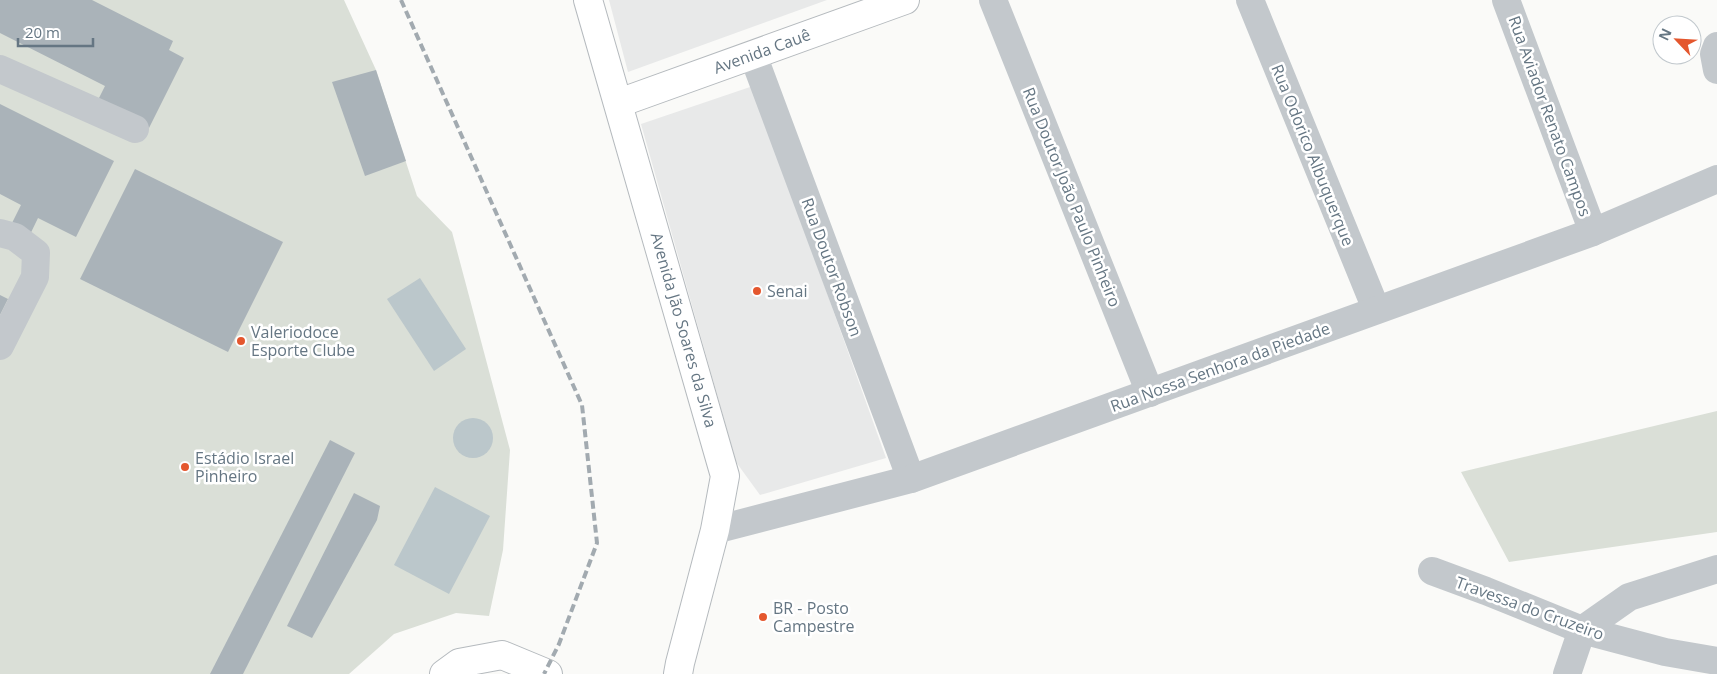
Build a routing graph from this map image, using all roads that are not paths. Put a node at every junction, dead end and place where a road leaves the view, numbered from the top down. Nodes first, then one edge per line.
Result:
1 (588, 0) edge
2 (905, 0) edge
3 (993, 0) edge
4 (1250, 0) edge
5 (1506, 0) edge
6 (873, 5) edge
7 (1717, 46) edge
8 (753, 55) junction
9 (0, 68) edge
10 (1717, 70) edge
11 (619, 103) junction
12 (135, 129) dead end
13 (1717, 179) edge
14 (0, 232) edge
15 (1593, 232) junction
16 (1376, 310) junction
17 (0, 346) edge
18 (1150, 393) junction
19 (911, 479) junction
20 (715, 530) junction
21 (1717, 569) edge
22 (1432, 571) dead end
23 (1582, 630) junction
24 (1717, 661) edge
25 (459, 670) edge
26 (676, 670) edge
27 (548, 674) edge
28 (1567, 674) edge

1 - 11 main road, Avenida Jão Soares da Silva
2 - 6 main road, Avenida Cauê
3 - 18 street, Rua Doutor João Paulo Pinheiro
4 - 16 street, Rua Odorico Albuquerque
5 - 15 street, Rua Aviador Renato Campos
6 - 8 main road, Avenida Cauê
7 - 10 street
8 - 11 main road, Avenida Cauê
8 - 19 street, Rua Doutor Robson
9 - 12 street
11 - 20 main road, Avenida Jão Soares da Silva
13 - 15 street, Rua Nossa Senhora da Piedade
14 - 17 street
15 - 16 street, Rua Nossa Senhora da Piedade
16 - 18 street, Rua Nossa Senhora da Piedade
18 - 19 street, Rua Nossa Senhora da Piedade
19 - 20 street, Rua Nossa Senhora da Piedade
20 - 26 main road, Avenida Jão Soares da Silva
21 - 23 street
22 - 23 street, Travessa do Cruzeiro
23 - 24 street, Travessa do Cruzeiro
23 - 28 street
25 - 27 main road

